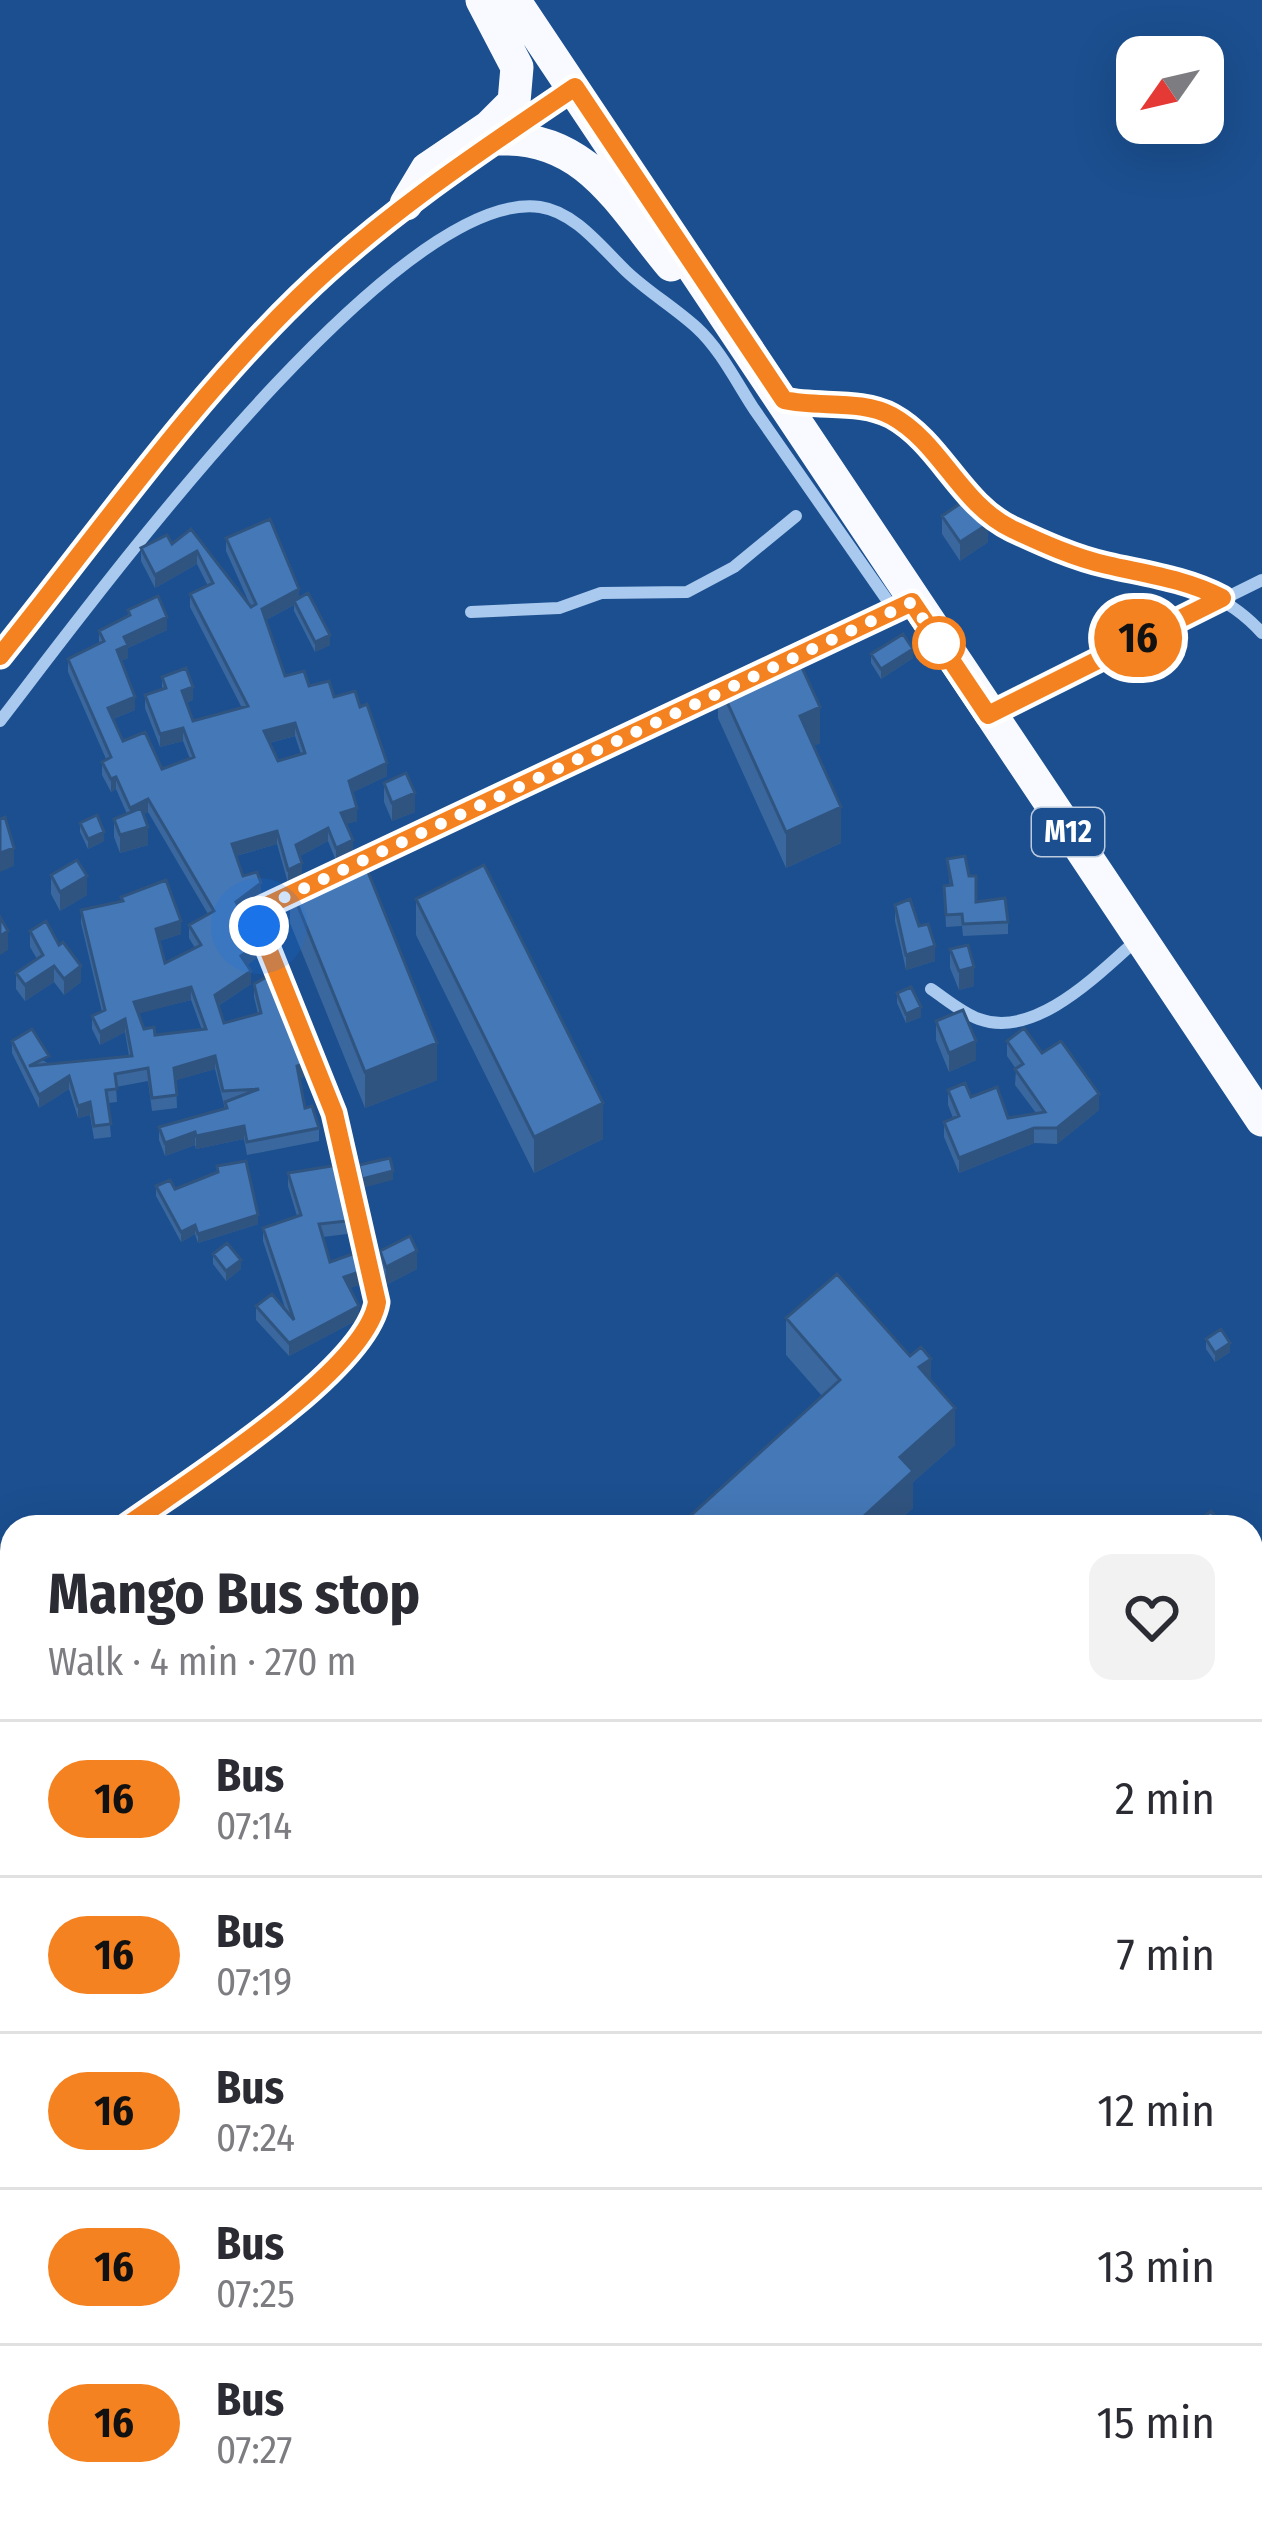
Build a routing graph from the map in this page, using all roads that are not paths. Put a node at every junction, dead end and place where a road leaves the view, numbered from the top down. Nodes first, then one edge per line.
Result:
1 (482, 0) edge
2 (492, 0) edge
3 (514, 0) edge
4 (566, 93) junction
5 (500, 139) junction
6 (406, 204) junction
7 (680, 276) junction
8 (784, 400) junction
9 (796, 516) dead end
10 (873, 544) junction
11 (1262, 580) edge
12 (1222, 598) junction
13 (903, 606) junction
14 (471, 612) dead end
15 (1262, 633) edge
16 (0, 656) edge
17 (777, 663) edge
18 (738, 680) edge
19 (988, 715) junction
20 (0, 721) edge
21 (346, 869) edge
22 (325, 879) edge
23 (1139, 937) junction
24 (931, 989) dead end
25 (1262, 1120) edge
26 (142, 1515) edge

1 - 6 highway
2 - 4 highway, M12
3 - 4 highway, M12
4 - 5 main road
4 - 7 highway, M12
4 - 8 highway, M12
5 - 6 main road
5 - 7 highway
6 - 16 main road
7 - 10 highway, M12
8 - 10 highway, M12
8 - 12 street
9 - 14 street
10 - 13 highway, M12
11 - 12 street
12 - 15 street
12 - 19 street
13 - 17 street
13 - 19 highway, M12
13 - 20 street
18 - 21 street
19 - 23 highway, M12
22 - 26 street
23 - 24 street
23 - 25 highway, M12

